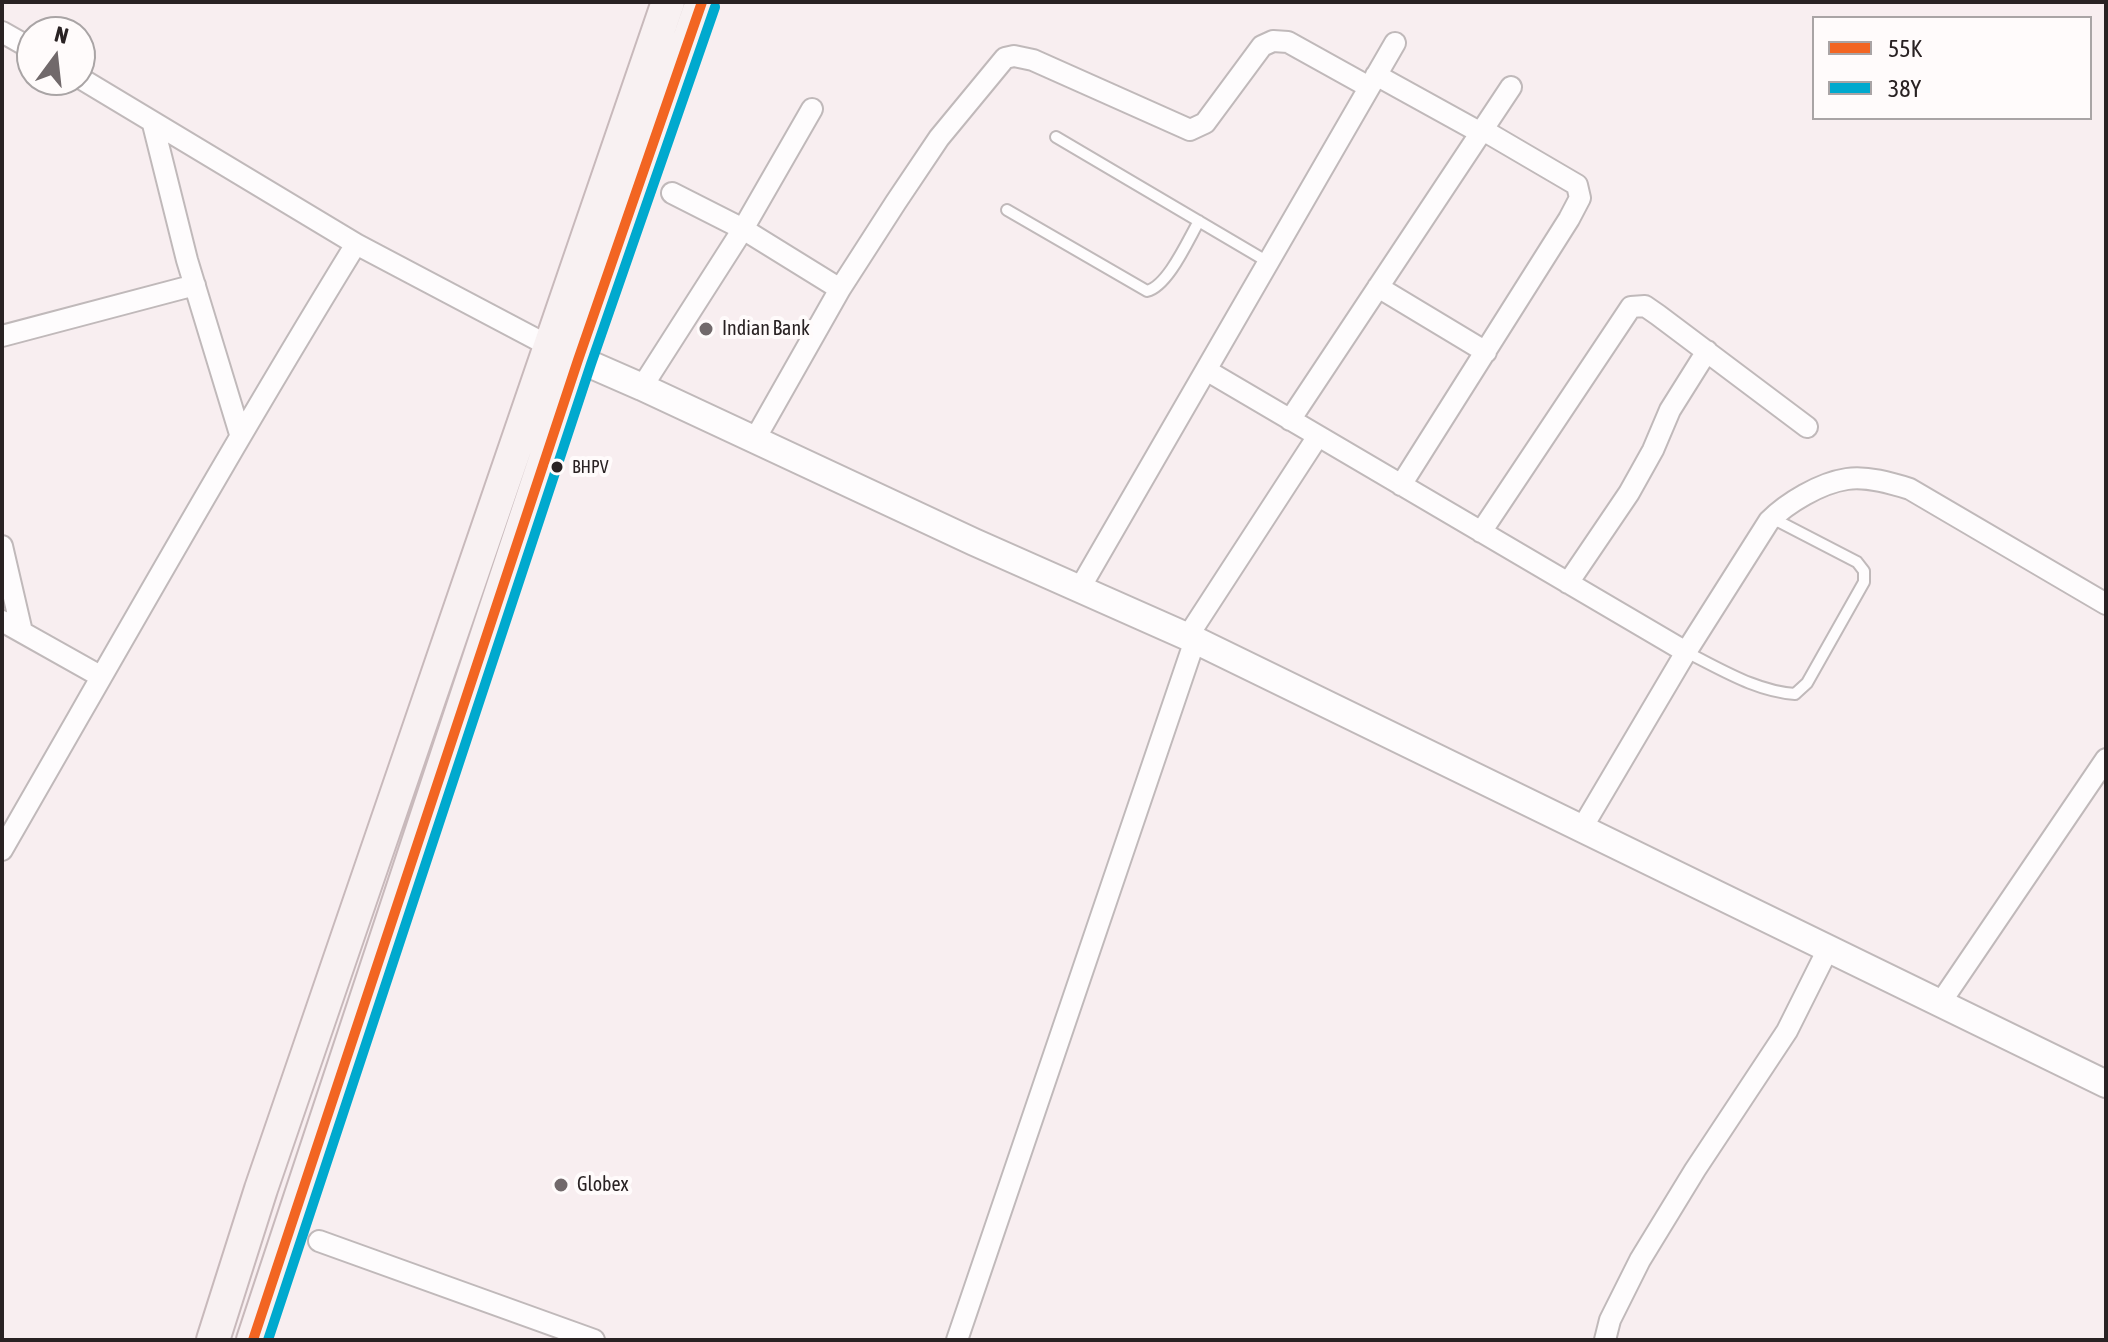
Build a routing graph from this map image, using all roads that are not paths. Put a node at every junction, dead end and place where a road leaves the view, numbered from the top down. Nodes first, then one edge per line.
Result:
1 (668, 2) edge
2 (702, 2) edge
3 (1395, 43) dead end
4 (1373, 81) junction
5 (1511, 87) dead end
6 (96, 88) edge
7 (812, 109) dead end
8 (153, 124) junction
9 (1482, 131) junction
10 (1056, 137) dead end
11 (672, 193) dead end
12 (1007, 210) dead end
13 (1199, 221) junction
14 (743, 229) junction
15 (356, 244) junction
16 (1268, 262) junction
17 (195, 285) junction
18 (1378, 287) junction
19 (840, 289) junction
20 (2, 336) edge
21 (1707, 351) junction
22 (1486, 352) junction
23 (565, 354) junction
24 (1206, 370) junction
25 (642, 387) junction
26 (1290, 420) junction
27 (1807, 427) dead end
28 (240, 434) junction
29 (1318, 436) junction
30 (755, 439) junction
31 (1401, 485) junction
32 (1772, 518) junction
33 (1481, 532) junction
34 (2, 546) edge
35 (1568, 583) junction
36 (1080, 588) junction
37 (2106, 604) edge
38 (2, 621) edge
39 (22, 632) junction
40 (1192, 638) junction
41 (1686, 652) junction
42 (100, 676) junction
43 (2106, 759) edge
44 (1582, 828) junction
45 (2, 850) edge
46 (1829, 947) junction
47 (1941, 1002) junction
48 (2106, 1084) edge
49 (319, 1241) dead end
50 (213, 1340) edge
51 (253, 1340) edge
52 (594, 1340) edge
53 (957, 1340) edge
54 (1605, 1340) edge

1 - 23 main road
2 - 23 main road
3 - 4 street
4 - 9 street
4 - 16 street
4 - 19 street
5 - 9 street
6 - 8 street
7 - 14 street
8 - 15 street
8 - 17 street
9 - 18 street
9 - 22 street
10 - 13 lane
11 - 14 street
12 - 13 lane
13 - 16 lane
14 - 19 street
14 - 25 street
15 - 23 street
15 - 28 street
16 - 24 street
17 - 20 street
17 - 28 street
18 - 22 street
18 - 26 street
19 - 30 street
21 - 27 street
21 - 33 street
21 - 35 street
22 - 31 street
23 - 25 street
23 - 50 main road
23 - 51 main road
24 - 26 street
24 - 36 street
25 - 30 street
26 - 29 street
28 - 42 street
29 - 31 street
29 - 40 street
30 - 36 street
31 - 33 street
32 - 37 street
32 - 41 street
32 - 41 lane
33 - 35 street
34 - 39 street
35 - 41 street
36 - 40 street
38 - 39 street
39 - 42 street
40 - 44 street
40 - 53 street
41 - 44 street
42 - 45 street
43 - 47 street
44 - 46 street
46 - 47 street
46 - 54 street
47 - 48 street
49 - 52 street

